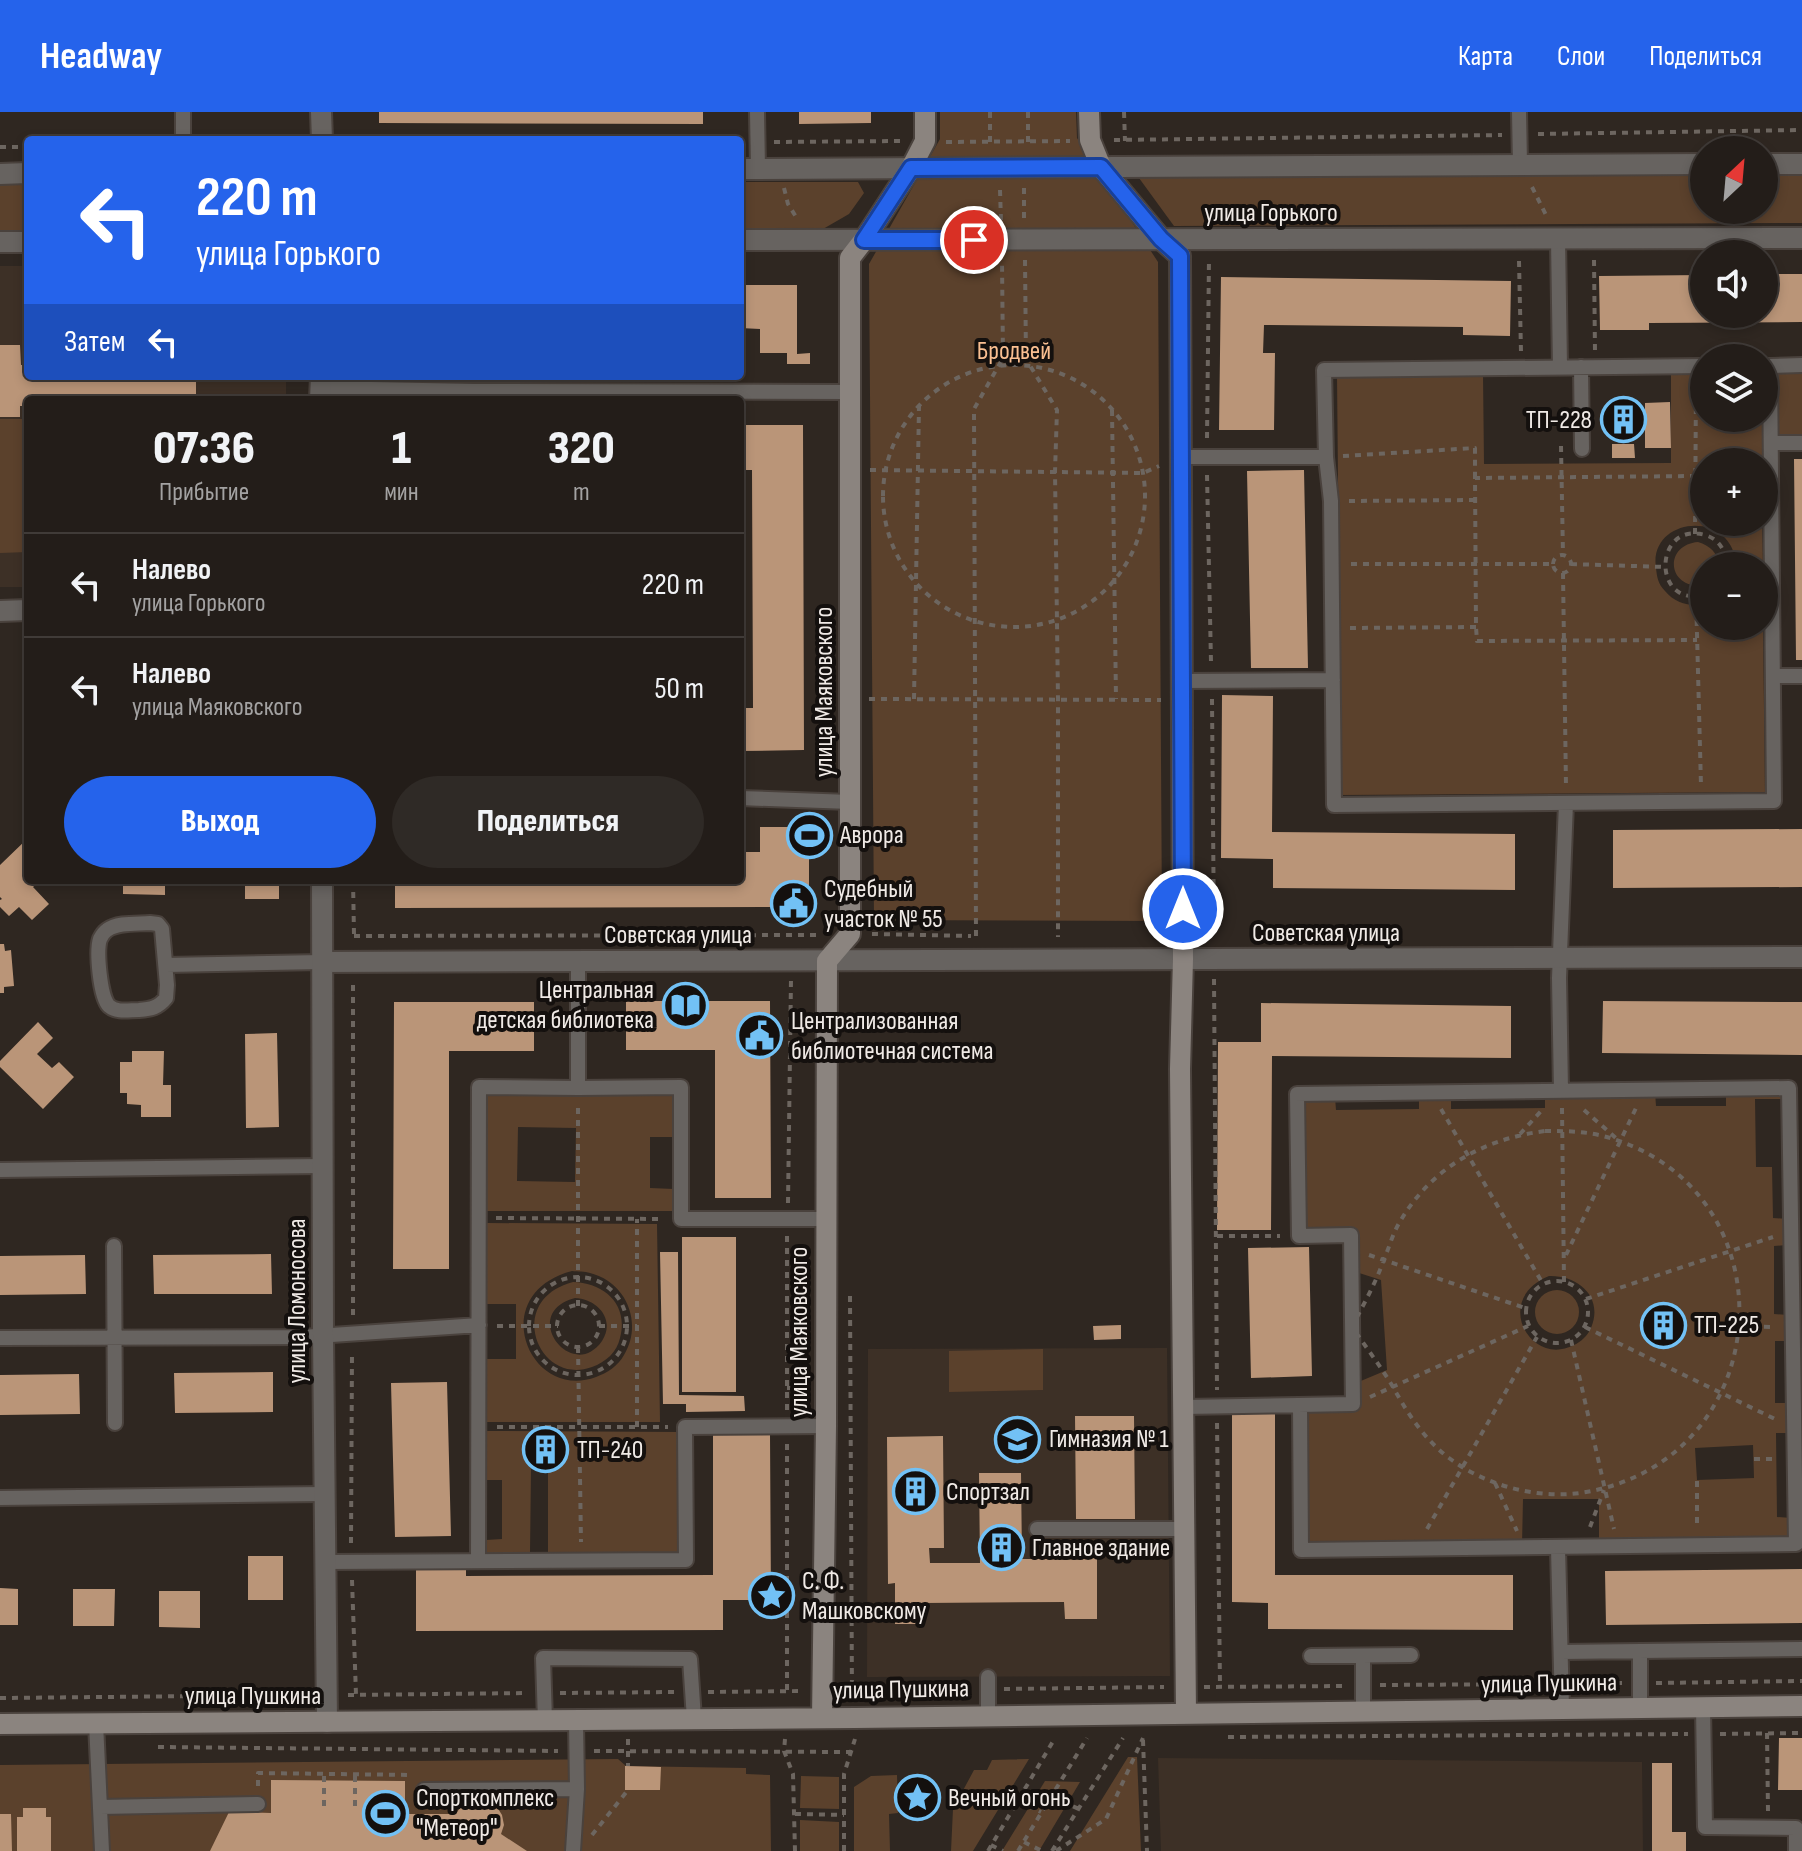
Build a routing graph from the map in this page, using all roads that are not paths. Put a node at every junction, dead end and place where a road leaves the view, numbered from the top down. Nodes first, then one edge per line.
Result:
1 (183, 112) edge
2 (321, 112) edge
3 (757, 112) edge
4 (925, 112) edge
5 (1089, 112) edge
6 (1519, 112) edge
7 (183, 136) edge
8 (322, 136) edge
9 (1520, 164) junction
10 (1690, 164) edge
11 (1778, 164) edge
12 (1802, 164) edge
13 (1101, 167) junction
14 (911, 168) junction
15 (749, 169) edge
16 (24, 173) edge
17 (0, 174) edge
18 (1802, 238) edge
19 (1161, 239) junction
20 (1558, 239) junction
21 (744, 240) edge
22 (864, 240) junction
23 (0, 242) edge
24 (24, 242) edge
25 (1802, 365) edge
26 (1690, 366) edge
27 (1778, 366) edge
28 (1560, 367) junction
29 (1588, 367) junction
30 (320, 388) edge
31 (850, 392) junction
32 (475, 396) edge
33 (718, 396) edge
34 (1770, 432) edge
35 (1771, 443) junction
36 (1802, 443) edge
37 (1582, 449) dead end
38 (1181, 457) junction
39 (1326, 457) junction
40 (24, 610) edge
41 (0, 611) edge
42 (1773, 676) junction
43 (1802, 676) edge
44 (1333, 680) junction
45 (1182, 691) junction
46 (744, 798) edge
47 (850, 802) junction
48 (1566, 803) junction
49 (322, 884) edge
50 (1802, 957) edge
51 (1560, 958) junction
52 (1183, 959) junction
53 (578, 961) junction
54 (827, 961) junction
55 (322, 962) junction
56 (166, 965) junction
57 (578, 1088) junction
58 (1561, 1090) junction
59 (1796, 1134) edge
60 (323, 1166) junction
61 (0, 1170) edge
62 (825, 1219) junction
63 (114, 1246) dead end
64 (479, 1325) junction
65 (323, 1335) junction
66 (114, 1337) junction
67 (0, 1338) edge
68 (1300, 1405) junction
69 (1184, 1407) junction
70 (115, 1423) dead end
71 (826, 1426) junction
72 (324, 1494) junction
73 (0, 1498) edge
74 (1799, 1506) edge
75 (1037, 1529) dead end
76 (1185, 1529) junction
77 (1558, 1548) junction
78 (478, 1561) junction
79 (325, 1562) junction
80 (1802, 1649) edge
81 (1640, 1651) junction
82 (1561, 1652) junction
83 (1411, 1655) dead end
84 (1311, 1656) dead end
85 (1363, 1656) junction
86 (988, 1683) road end
87 (1802, 1706) edge
88 (1703, 1707) junction
89 (1562, 1709) junction
90 (1640, 1709) junction
91 (1363, 1712) junction
92 (1186, 1714) junction
93 (988, 1715) junction
94 (822, 1718) junction
95 (694, 1719) junction
96 (576, 1720) junction
97 (545, 1721) junction
98 (327, 1722) junction
99 (96, 1723) junction
100 (0, 1724) edge
101 (577, 1789) junction
102 (424, 1790) road end
103 (258, 1804) road end
104 (100, 1807) junction
105 (102, 1851) edge
106 (573, 1851) edge
107 (1796, 1851) edge

1 - 7 lane
2 - 8 street
3 - 15 lane
4 - 14 street, улица Маяковского
5 - 13 street
6 - 9 lane
9 - 10 street, улица Горького
9 - 13 street, улица Горького
11 - 12 street
13 - 14 street, улица Горького
13 - 19 street
14 - 15 street, улица Горького
14 - 22 street, улица Маяковского
16 - 17 street
18 - 20 street, улица Горького
19 - 20 street, улица Горького
19 - 22 street, улица Горького
19 - 38 street
20 - 28 lane
21 - 22 street, улица Горького
22 - 31 street, улица Маяковского
23 - 24 street
25 - 27 lane
26 - 29 lane
28 - 29 lane
28 - 39 lane
29 - 37 lane
30 - 32 lane
31 - 33 lane
31 - 47 street, улица Маяковского
32 - 33 lane
34 - 35 lane
35 - 36 lane
35 - 42 lane
38 - 39 lane
38 - 45 street
39 - 44 lane
40 - 41 street
42 - 43 lane
42 - 48 lane
44 - 45 lane
44 - 48 lane
45 - 52 street
46 - 47 lane
47 - 54 street, улица Маяковского
48 - 51 lane
49 - 55 street, улица Ломоносова
50 - 51 street, Советская улица
51 - 52 street, Советская улица
51 - 58 lane
52 - 54 street, Советская улица
52 - 69 street
53 - 54 street, Советская улица
53 - 55 street, Советская улица
53 - 57 lane
54 - 62 street, улица Маяковского
55 - 56 lane
55 - 60 street, улица Ломоносова
56 - 56 lane
57 - 62 lane
57 - 64 lane
58 - 59 lane
58 - 68 lane
59 - 74 lane
60 - 61 lane
60 - 65 street, улица Ломоносова
62 - 71 street, улица Маяковского
63 - 66 lane
64 - 65 lane
64 - 78 lane
65 - 66 lane
65 - 72 street, улица Ломоносова
66 - 67 lane
66 - 70 lane
68 - 69 lane
68 - 77 lane
69 - 76 street
71 - 78 lane
71 - 94 street, улица Маяковского
72 - 73 lane
72 - 79 street, улица Ломоносова
74 - 77 lane
75 - 76 lane
76 - 92 street
77 - 82 lane
78 - 79 lane
79 - 98 street, улица Ломоносова
80 - 81 lane
81 - 82 lane
81 - 90 lane
82 - 89 lane
83 - 85 lane
84 - 85 lane
85 - 91 lane
86 - 93 lane
87 - 88 street, улица Пушкина
88 - 90 street, улица Пушкина
88 - 107 lane
89 - 90 street, улица Пушкина
89 - 91 street, улица Пушкина
91 - 92 street, улица Пушкина
92 - 93 street, улица Пушкина
93 - 94 street, улица Пушкина
94 - 95 street, улица Пушкина
95 - 96 street, улица Пушкина
95 - 97 lane
96 - 97 street, улица Пушкина
96 - 101 lane
97 - 98 street, улица Пушкина
98 - 99 street, улица Пушкина
99 - 100 street, улица Пушкина
99 - 104 lane
101 - 102 lane
101 - 106 lane
103 - 104 lane
104 - 105 lane

